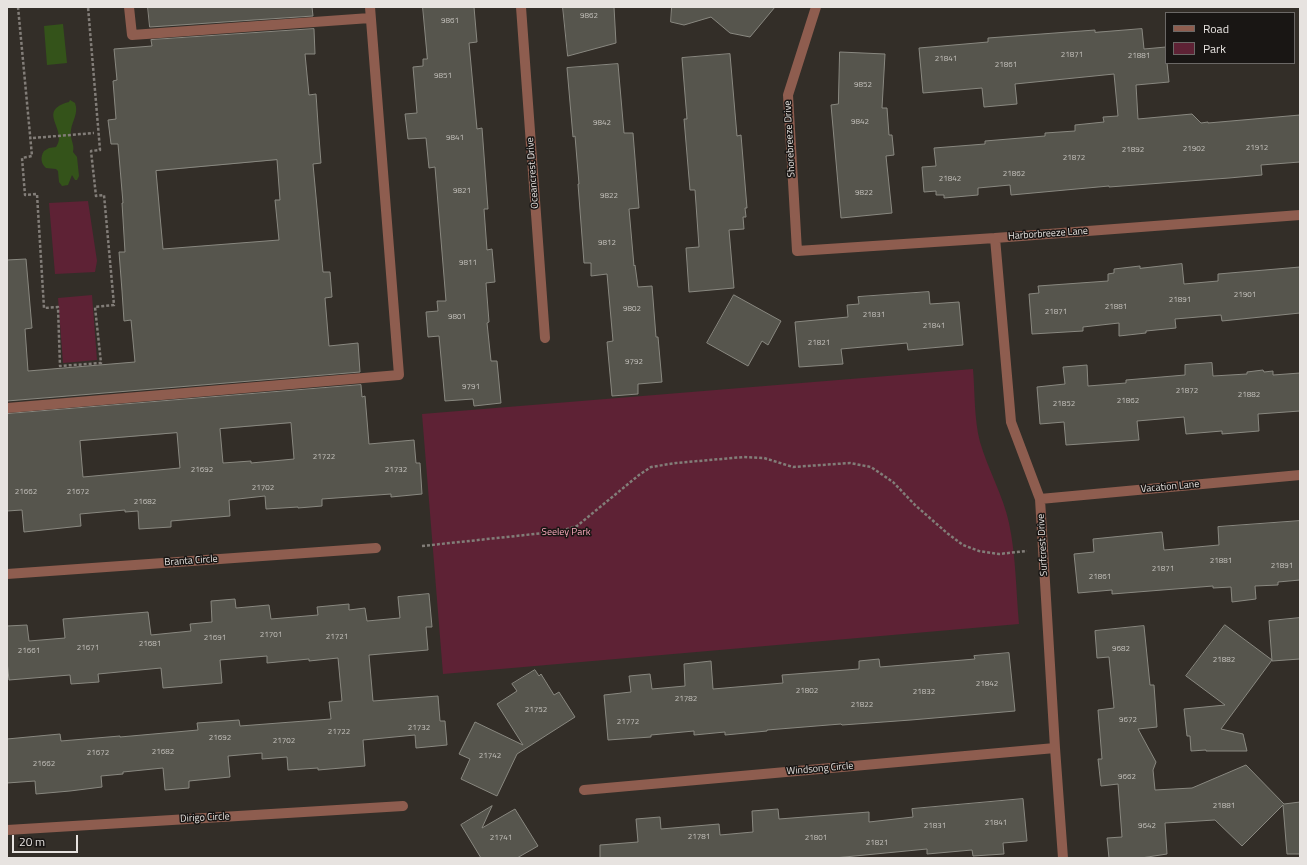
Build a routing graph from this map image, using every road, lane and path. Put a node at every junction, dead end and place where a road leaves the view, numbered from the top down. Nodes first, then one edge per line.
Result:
1 (18, 7) edge
2 (88, 7) edge
3 (130, 7) edge
4 (370, 7) edge
5 (521, 7) edge
6 (816, 7) edge
7 (370, 18) junction
8 (94, 133) dead end
9 (33, 138) dead end
10 (1300, 215) edge
11 (996, 238) junction
12 (797, 251) joint
13 (545, 338) dead end
14 (7, 408) edge
15 (1300, 475) edge
16 (1040, 499) junction
17 (422, 546) dead end
18 (376, 548) dead end
19 (1043, 549) junction
20 (7, 574) edge
21 (1055, 748) junction
22 (584, 790) dead end
23 (403, 806) dead end
24 (7, 830) edge
25 (1063, 858) edge

1 - 2 path
3 - 7 street
4 - 7 street
5 - 13 street, Oceancrest Drive
6 - 12 street, Shorebreeze Drive
7 - 14 street
8 - 9 path
10 - 11 street, Harborbreeze Lane
11 - 12 street, Harborbreeze Lane
11 - 16 street, Surfcrest Drive
15 - 16 street, Vacation Lane
16 - 19 street, Surfcrest Drive
17 - 19 path
18 - 20 street, Branta Circle
19 - 21 street, Surfcrest Drive
21 - 22 street, Windsong Circle
21 - 25 street, Surfcrest Drive
23 - 24 street, Dirigo Circle

